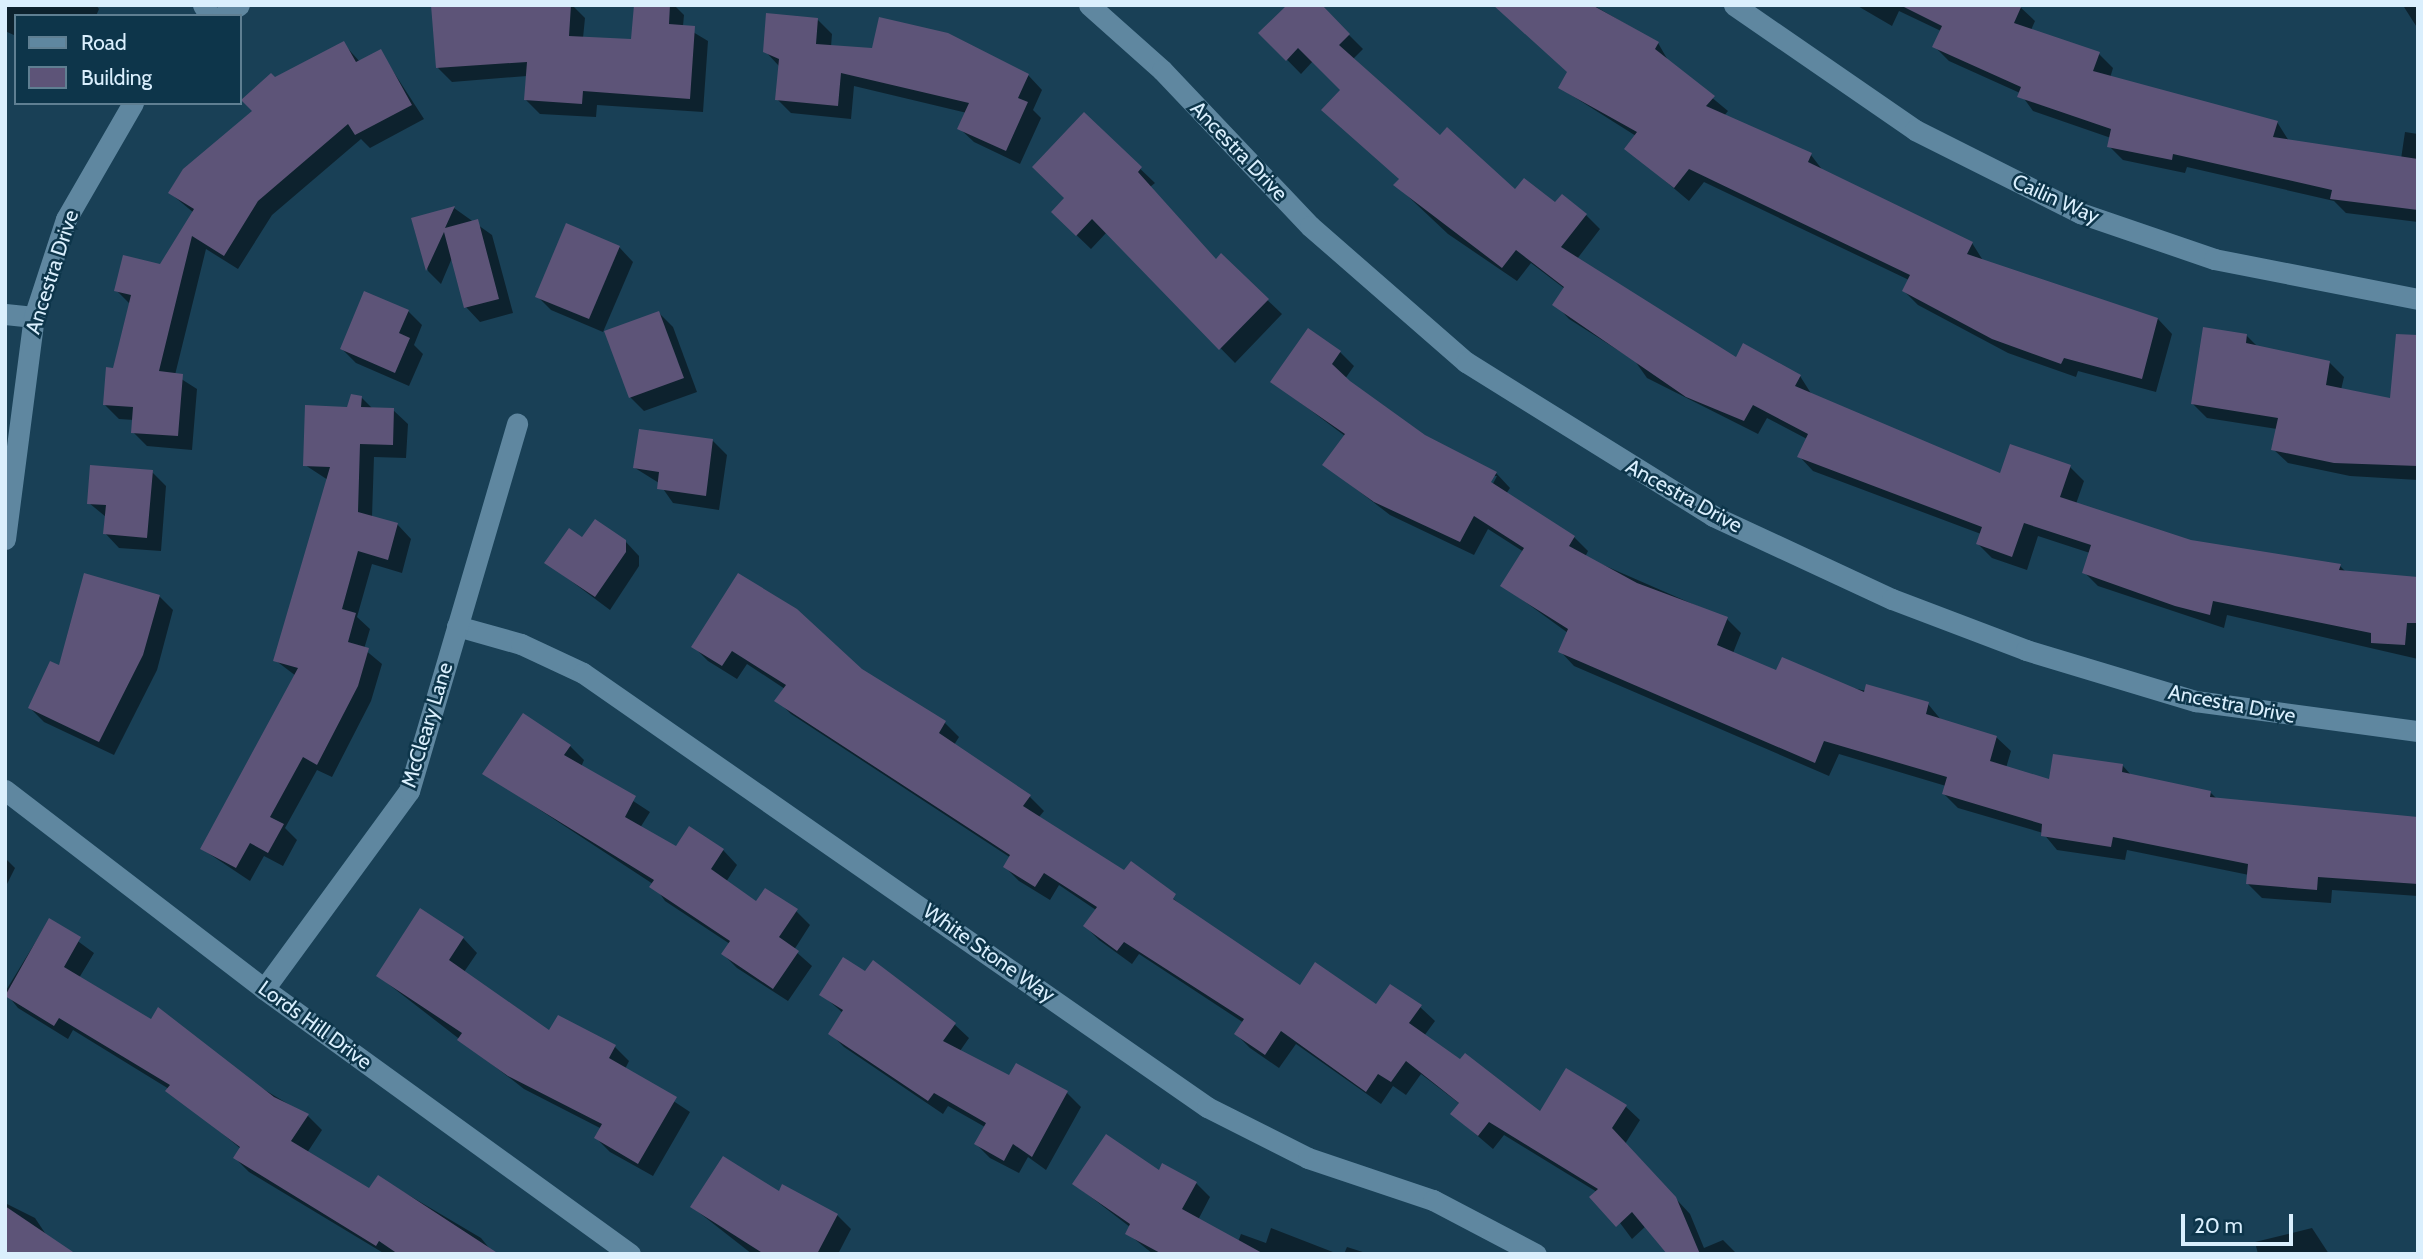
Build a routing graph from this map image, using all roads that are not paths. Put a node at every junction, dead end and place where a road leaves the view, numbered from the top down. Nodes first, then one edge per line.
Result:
1 (1089, 5) edge
2 (1734, 5) edge
3 (132, 105) edge
4 (2418, 299) edge
5 (5, 314) edge
6 (33, 317) junction
7 (517, 425) dead end
8 (5, 539) edge
9 (457, 626) junction
10 (2418, 732) edge
11 (5, 790) edge
12 (264, 989) junction
13 (630, 1254) edge
14 (1536, 1254) edge

1 - 10 street, Ancestra Drive
2 - 4 street, Cailin Way
3 - 6 street, Ancestra Drive
5 - 6 street
6 - 8 street, Ancestra Drive
7 - 9 street, McCleary Lane
9 - 12 street, McCleary Lane
9 - 14 street, White Stone Way
11 - 12 street, Lords Hill Drive
12 - 13 street, Lords Hill Drive

